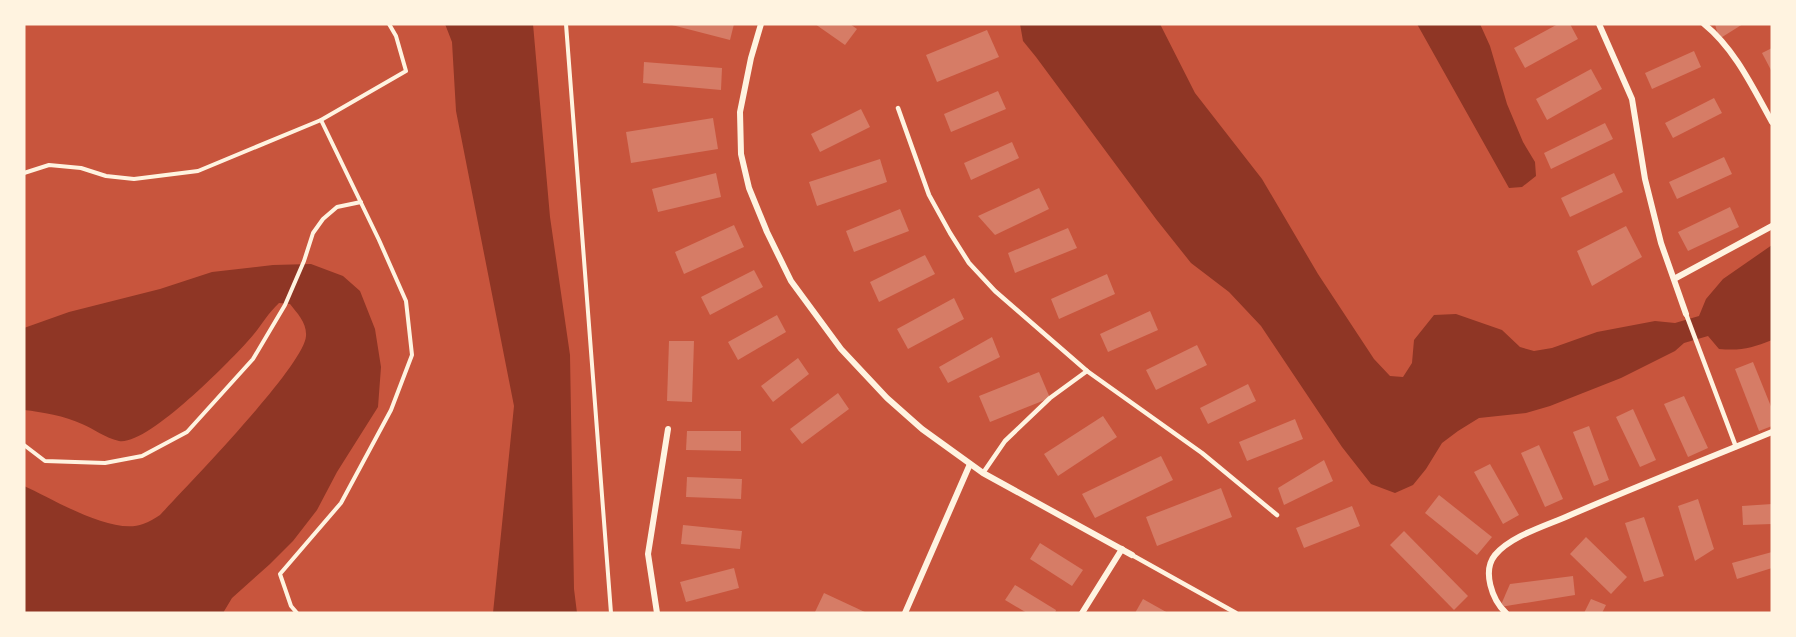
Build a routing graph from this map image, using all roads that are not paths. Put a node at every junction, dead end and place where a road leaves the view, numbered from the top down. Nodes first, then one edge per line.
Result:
1 (761, 24) edge
2 (1599, 24) edge
3 (1704, 24) edge
4 (898, 108) dead end
5 (1772, 122) edge
6 (1772, 226) edge
7 (1674, 279) junction
8 (1686, 314) joint
9 (1087, 370) junction
10 (668, 429) dead end
11 (1772, 432) edge
12 (1736, 447) junction
13 (970, 464) junction
14 (983, 473) junction
15 (1277, 515) dead end
16 (1122, 549) junction
17 (1132, 555) joint
18 (657, 613) edge
19 (905, 613) edge
20 (1082, 613) edge
21 (1236, 613) edge
22 (1506, 613) edge

1 - 13 street
2 - 7 street
3 - 5 street
4 - 9 lane
6 - 7 street
7 - 8 street
8 - 12 lane
9 - 14 lane
9 - 15 lane
10 - 18 street
11 - 12 street
12 - 22 street
13 - 14 street
13 - 19 street
14 - 16 street
16 - 17 street
16 - 20 street
17 - 21 lane

